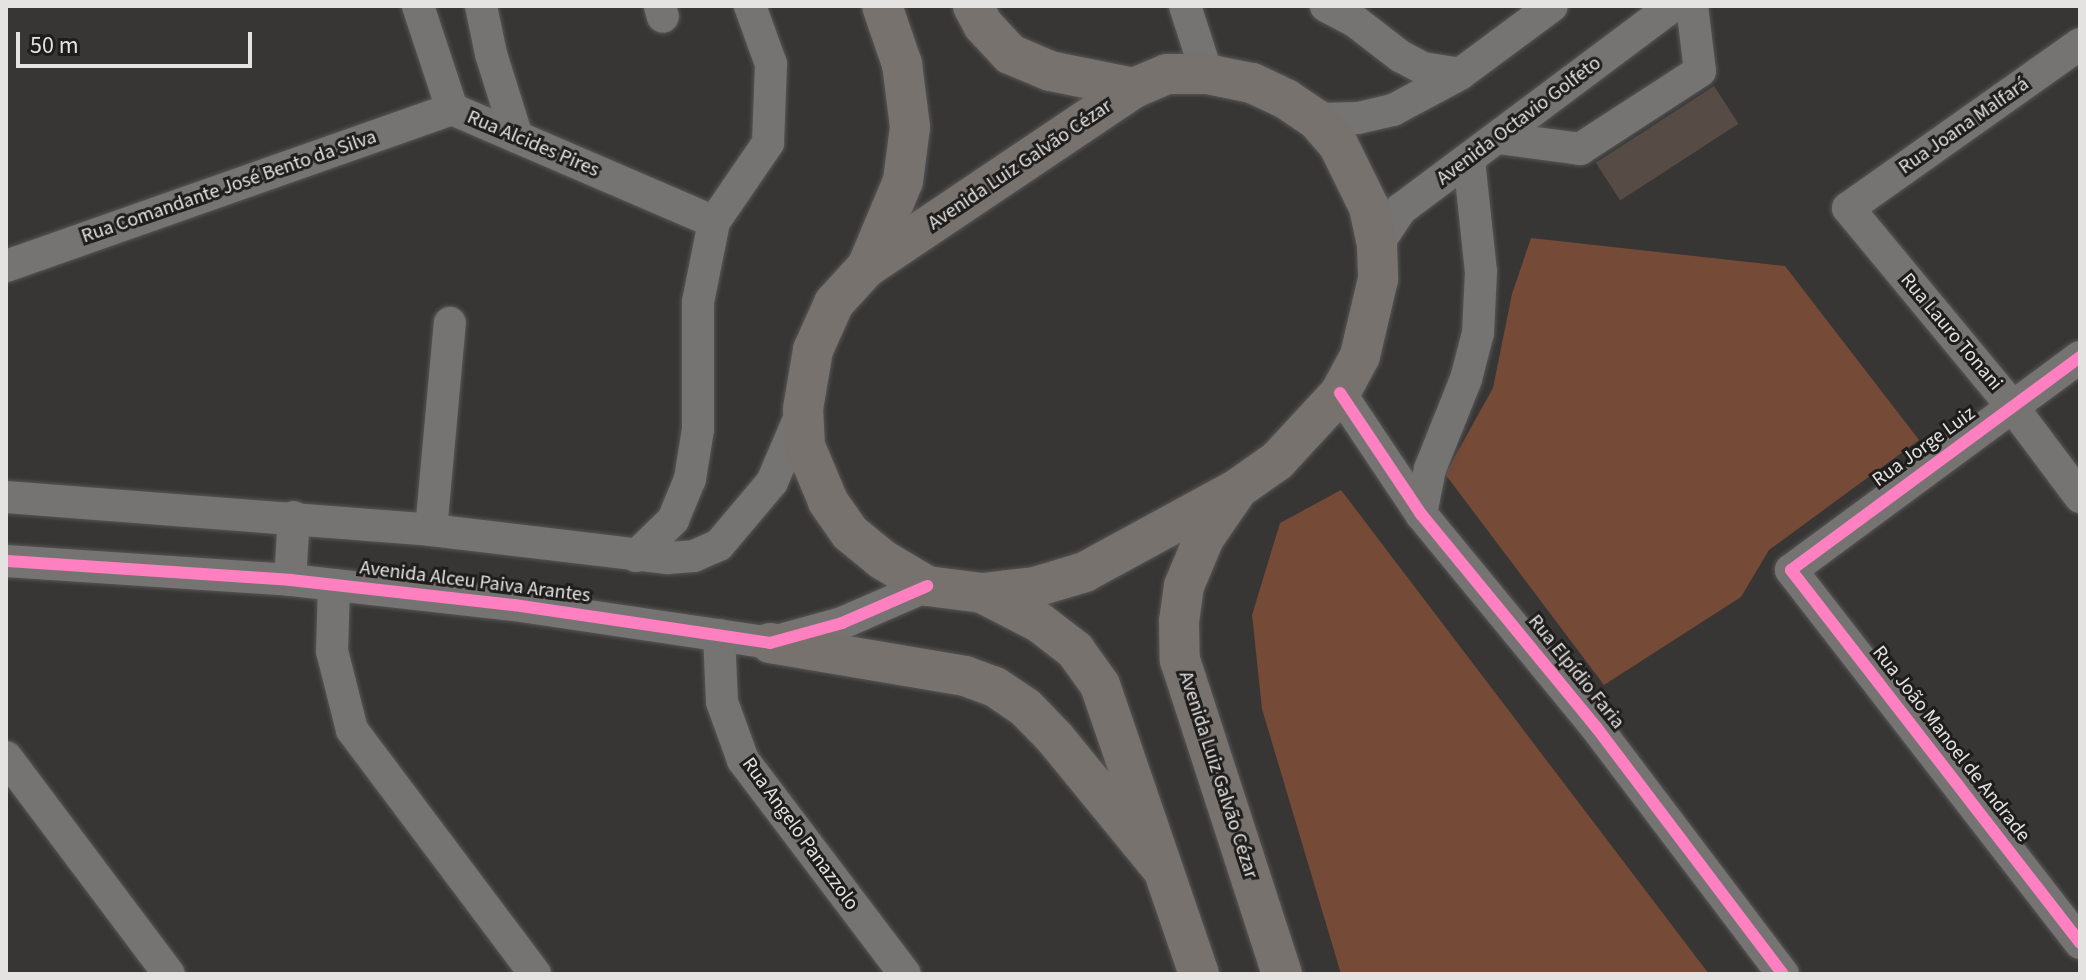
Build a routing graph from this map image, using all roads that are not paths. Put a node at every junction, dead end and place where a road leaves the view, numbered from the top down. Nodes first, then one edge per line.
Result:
1 (418, 6) edge
2 (481, 6) edge
3 (750, 6) edge
4 (882, 6) edge
5 (973, 6) edge
6 (1185, 6) edge
7 (1326, 6) edge
8 (1552, 6) edge
9 (1672, 6) edge
10 (1692, 6) edge
11 (2080, 44) edge
12 (1207, 74) junction
13 (1460, 74) junction
14 (1134, 88) junction
15 (452, 109) junction
16 (1316, 119) junction
17 (517, 137) junction
18 (1498, 138) junction
19 (1469, 159) junction
20 (1848, 208) joint
21 (714, 222) junction
22 (1377, 245) junction
23 (6, 266) edge
24 (866, 268) junction
25 (450, 323) dead end
26 (2080, 357) edge
27 (1340, 393) junction
28 (2012, 406) junction
29 (803, 409) junction
30 (1237, 489) junction
31 (6, 497) edge
32 (2080, 497) edge
33 (1421, 514) junction
34 (294, 517) junction
35 (431, 530) junction
36 (636, 556) junction
37 (6, 561) edge
38 (1791, 570) joint
39 (290, 580) junction
40 (334, 585) junction
41 (927, 586) junction
42 (982, 593) junction
43 (719, 635) junction
44 (770, 643) junction
45 (6, 757) edge
46 (1163, 870) junction
47 (2080, 943) edge
48 (169, 974) edge
49 (535, 974) edge
50 (905, 974) edge
51 (1199, 974) edge
52 (1282, 974) edge
53 (1783, 974) edge

1 - 15 street, Rua Alcides Pires
2 - 17 street
3 - 21 street
4 - 24 main road, Avenida Luiz Galvão Cézar
5 - 14 main road, Avenida Luiz Galvão Cézar
6 - 12 street
7 - 13 street
8 - 13 street
9 - 18 street, Avenida Octavio Golfeto
10 - 18 street
11 - 20 street, Rua Joana Malfará
12 - 14 main road, Avenida Luiz Galvão Cézar
12 - 16 main road, Avenida Luiz Galvão Cézar
13 - 16 street
14 - 24 main road, Avenida Luiz Galvão Cézar
15 - 17 street, Rua Alcides Pires
15 - 23 street, Rua Comandante José Bento da Silva
16 - 22 main road, Avenida Luiz Galvão Cézar
17 - 21 street, Rua Alcides Pires
18 - 19 street, Avenida Octavio Golfeto
19 - 22 street, Avenida Octavio Golfeto
19 - 33 street
20 - 28 street, Rua Lauro Tonani
21 - 36 street
22 - 27 main road, Avenida Luiz Galvão Cézar
24 - 29 main road, Avenida Luiz Galvão Cézar
25 - 35 street
26 - 28 street, Rua Jorge Luiz
27 - 30 main road, Avenida Luiz Galvão Cézar
27 - 33 street, Rua Elpídio Faria
28 - 32 street, Rua Lauro Tonani
28 - 38 street, Rua Jorge Luiz
29 - 36 street
29 - 41 main road, Avenida Luiz Galvão Cézar
30 - 42 main road, Avenida Luiz Galvão Cézar
30 - 52 main road, Avenida Luiz Galvão Cézar
31 - 34 street
33 - 53 street, Rua Elpídio Faria
34 - 35 street
34 - 39 street
35 - 36 street
37 - 39 street, Avenida Alceu Paiva Arantes
38 - 47 street, Rua João Manoel de Andrade
39 - 40 street, Avenida Alceu Paiva Arantes
40 - 43 street, Avenida Alceu Paiva Arantes
40 - 49 street
41 - 42 main road, Avenida Luiz Galvão Cézar
41 - 44 street, Avenida Alceu Paiva Arantes
42 - 46 main road, Avenida Luiz Galvão Cézar
43 - 44 street, Avenida Alceu Paiva Arantes
43 - 50 street, Rua Angelo Panazzolo
44 - 46 main road
45 - 48 street
46 - 51 main road, Avenida Luiz Galvão Cézar

